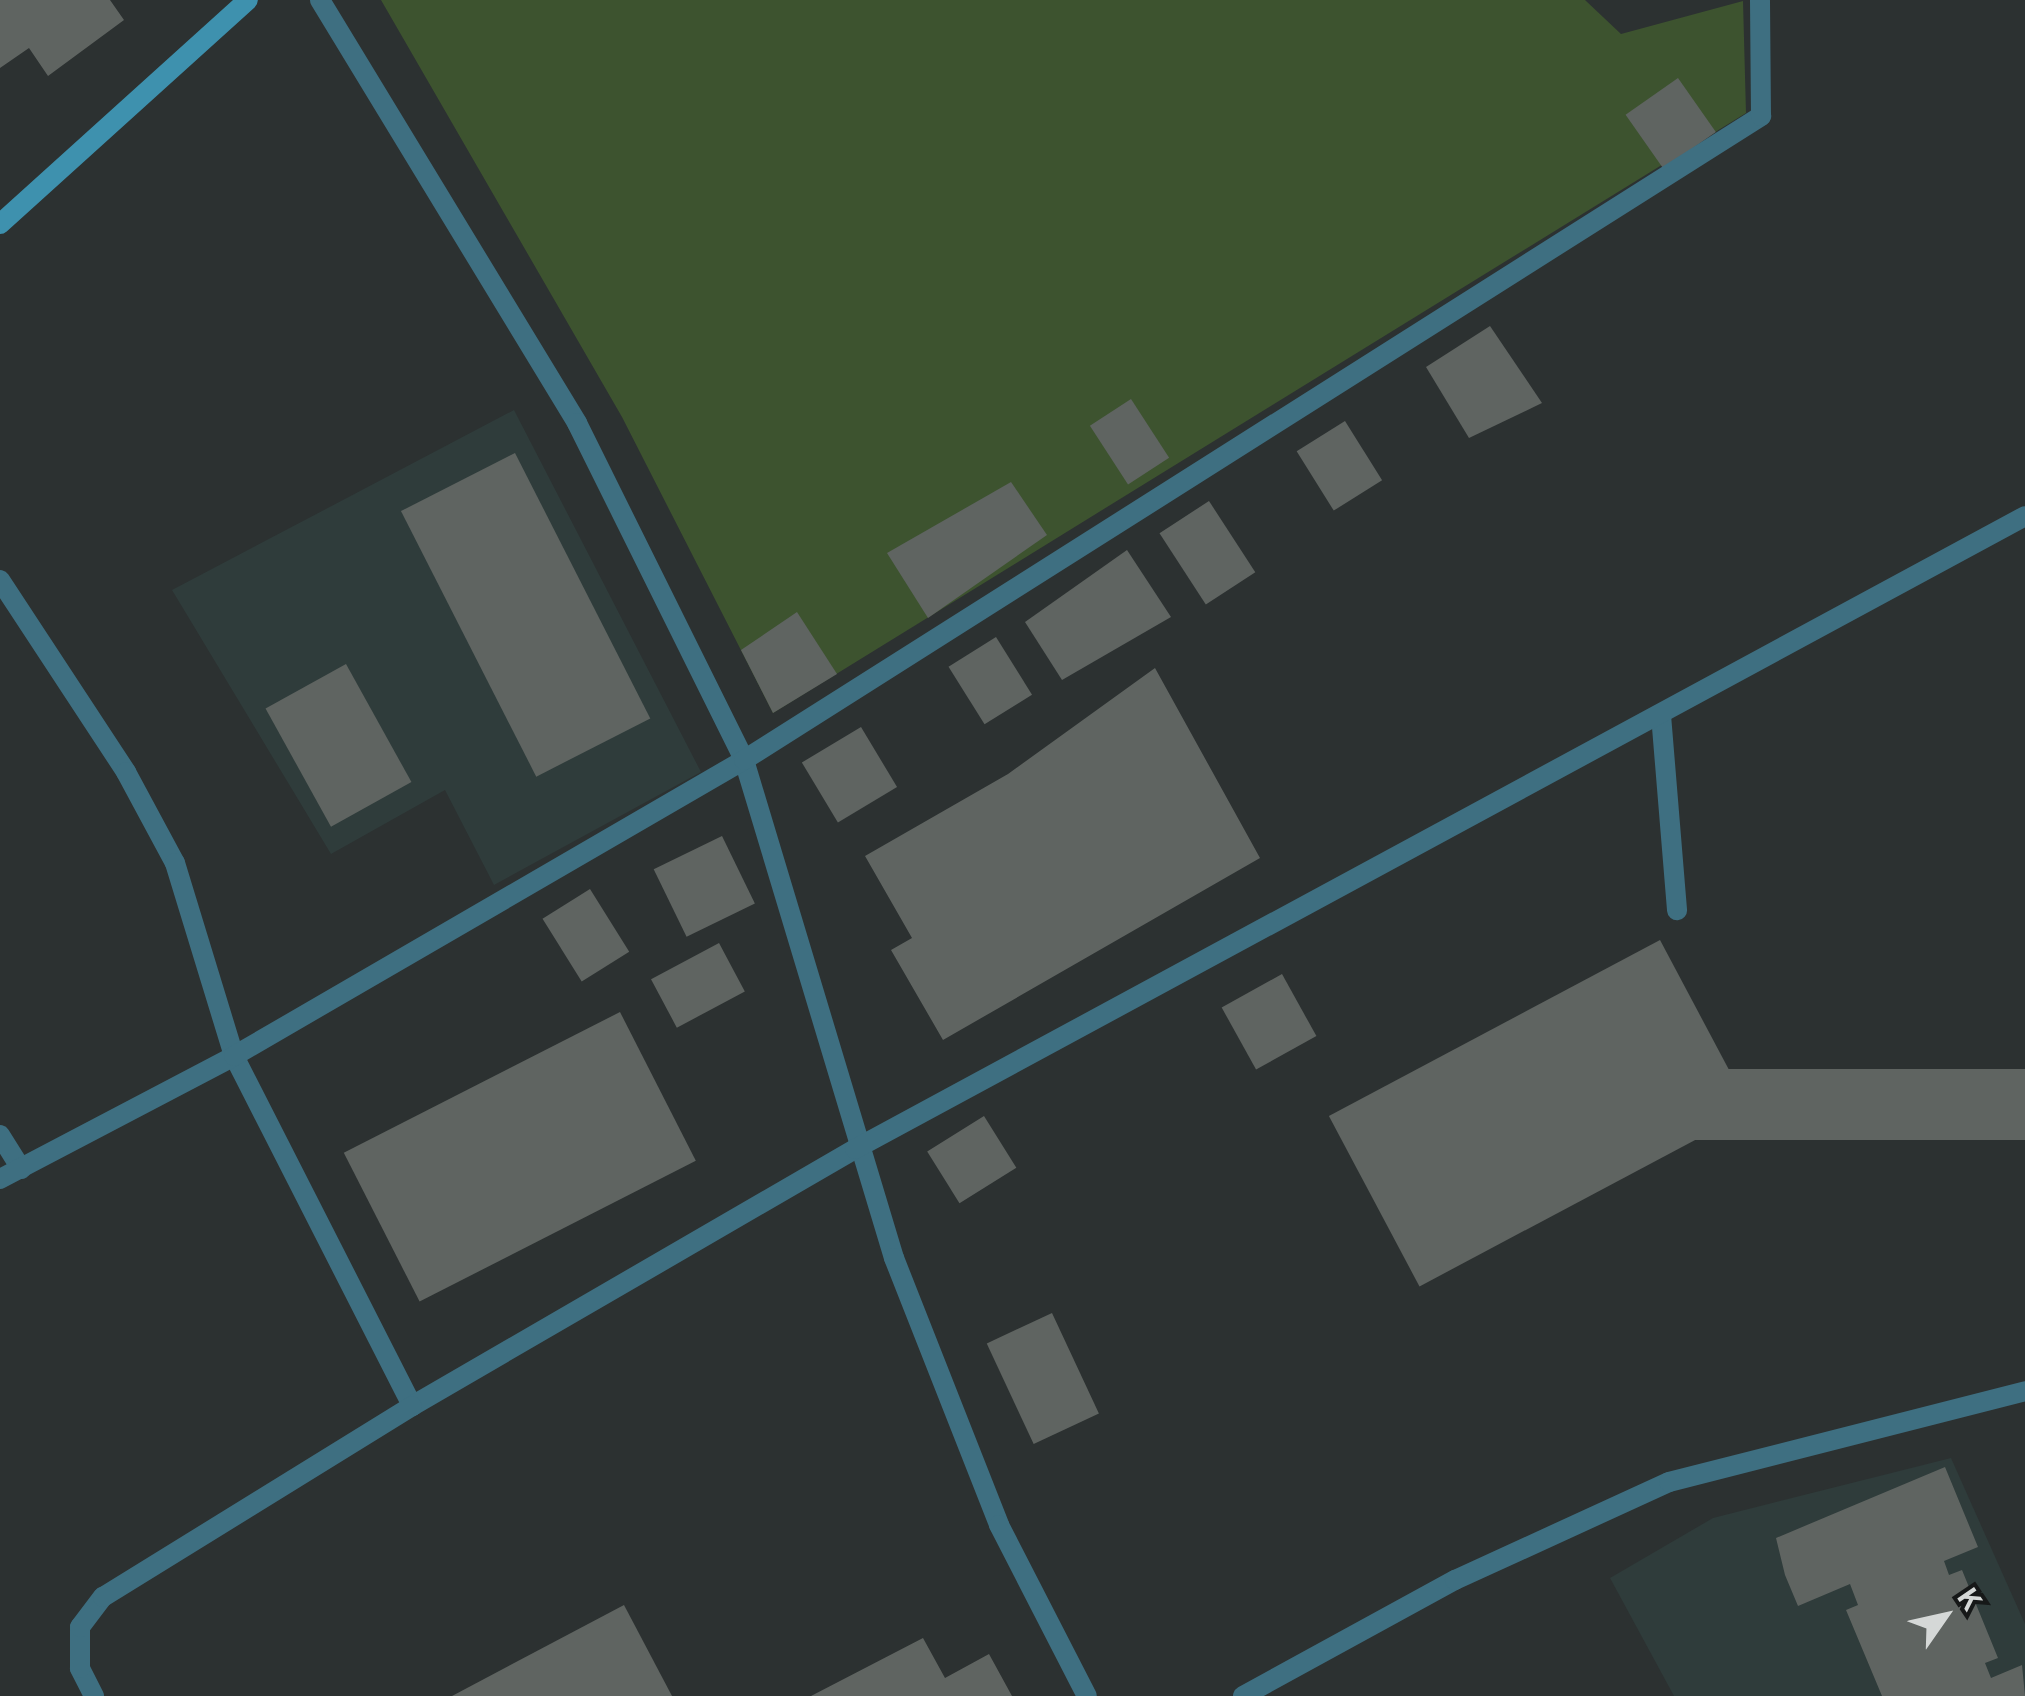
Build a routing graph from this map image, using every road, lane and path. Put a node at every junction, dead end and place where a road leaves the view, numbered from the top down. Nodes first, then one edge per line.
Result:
1 (248, 0) edge
2 (320, 0) edge
3 (1760, 0) edge
4 (0, 224) edge
5 (2025, 516) edge
6 (0, 580) edge
7 (1660, 715) junction
8 (744, 760) junction
9 (1677, 910) dead end
10 (234, 1056) junction
11 (0, 1134) edge
12 (856, 1150) junction
13 (21, 1168) junction
14 (0, 1179) edge
15 (2025, 1390) edge
16 (412, 1406) junction
17 (94, 1696) edge
18 (1087, 1696) edge
19 (1243, 1696) edge

1 - 4 street
2 - 8 street
3 - 8 street
5 - 7 street
6 - 10 street
7 - 9 street
7 - 12 street
8 - 10 street
8 - 12 street
10 - 13 street
10 - 16 street
11 - 13 street
12 - 16 street
12 - 18 street
13 - 14 street
15 - 19 street
16 - 17 street

